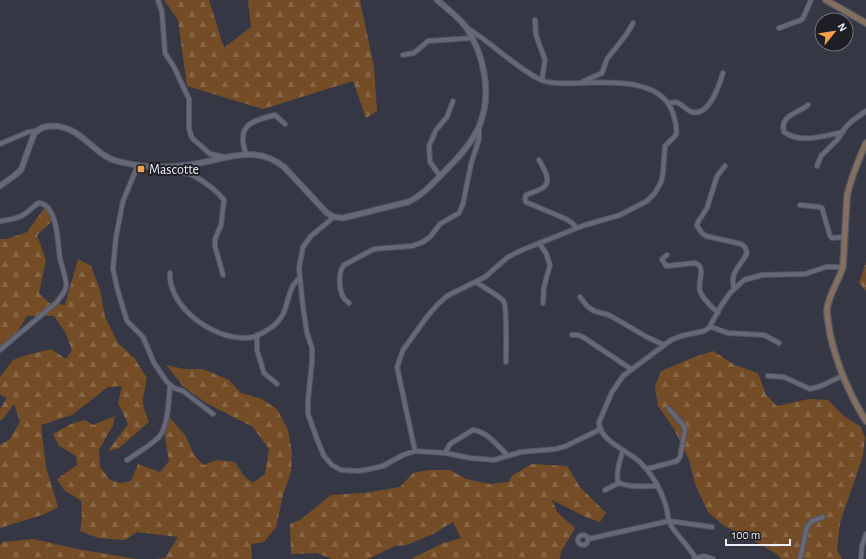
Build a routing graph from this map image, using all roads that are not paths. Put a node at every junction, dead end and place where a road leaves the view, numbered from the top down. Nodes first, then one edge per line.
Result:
1 (158, 0) edge
2 (437, 0) edge
3 (811, 0) edge
4 (826, 0) edge
5 (535, 20) dead end
6 (632, 23) dead end
7 (866, 23) edge
8 (465, 26) junction
9 (779, 28) dead end
10 (472, 38) junction
11 (403, 55) dead end
12 (723, 73) dead end
13 (542, 80) junction
14 (582, 82) junction
15 (452, 101) dead end
16 (668, 103) junction
17 (808, 105) dead end
18 (866, 111) edge
19 (285, 124) dead end
20 (479, 125) junction
21 (36, 132) junction
22 (842, 132) junction
23 (866, 143) edge
24 (0, 144) edge
25 (246, 154) junction
26 (227, 158) junction
27 (539, 160) dead end
28 (138, 165) junction
29 (168, 166) junction
30 (725, 166) dead end
31 (817, 166) dead end
32 (440, 176) junction
33 (0, 186) edge
34 (800, 205) dead end
35 (334, 217) junction
36 (0, 221) edge
37 (577, 228) junction
38 (845, 237) junction
39 (539, 243) junction
40 (667, 255) dead end
41 (843, 266) junction
42 (170, 273) dead end
43 (222, 275) dead end
44 (300, 277) junction
45 (476, 282) junction
46 (734, 288) junction
47 (580, 297) dead end
48 (349, 303) dead end
49 (543, 303) dead end
50 (718, 313) junction
51 (711, 327) junction
52 (257, 335) junction
53 (572, 335) dead end
54 (779, 343) dead end
55 (664, 345) junction
56 (0, 350) edge
57 (506, 362) dead end
58 (631, 369) junction
59 (768, 376) dead end
60 (842, 376) junction
61 (277, 384) dead end
62 (170, 385) junction
63 (669, 409) dead end
64 (213, 414) dead end
65 (866, 421) edge
66 (600, 429) junction
67 (623, 450) junction
68 (414, 451) junction
69 (445, 453) junction
70 (508, 456) junction
71 (128, 460) dead end
72 (647, 469) junction
73 (619, 483) junction
74 (658, 486) junction
75 (605, 490) dead end
76 (823, 517) dead end
77 (669, 521) junction
78 (712, 527) dead end
79 (866, 534) edge
80 (588, 539) dead end
81 (695, 559) edge
82 (713, 559) edge
83 (800, 559) edge
84 (861, 559) edge

1 - 26 street
2 - 8 street
3 - 9 street
4 - 7 main road
5 - 13 street
6 - 14 street
8 - 10 street
8 - 13 street
10 - 11 street
10 - 20 street
12 - 16 street
13 - 14 street
14 - 16 street
15 - 32 street
16 - 37 street
17 - 22 street
18 - 22 street
19 - 25 street
20 - 32 street
20 - 48 street
21 - 24 street
21 - 28 street
21 - 33 street
22 - 31 street
23 - 38 main road
25 - 26 street
25 - 35 street
26 - 29 street
27 - 37 street
28 - 29 street
28 - 62 street
29 - 43 street
30 - 46 street
32 - 35 street
34 - 38 street
35 - 44 street
36 - 56 street
37 - 39 street
38 - 41 main road
39 - 45 street
39 - 49 street
40 - 50 street
41 - 46 street
41 - 60 main road
42 - 52 street
44 - 52 street
44 - 68 street
45 - 57 street
45 - 68 street
46 - 50 street
47 - 55 street
50 - 51 street
51 - 54 street
51 - 55 street
52 - 61 street
53 - 58 street
55 - 58 street
58 - 66 street
59 - 60 street
60 - 65 main road
62 - 64 street
62 - 71 street
63 - 72 street
66 - 67 street
66 - 70 street
67 - 72 street
67 - 73 street
68 - 69 street
69 - 70 street
69 - 70 street
72 - 74 street
73 - 74 street
73 - 75 street
74 - 77 street
76 - 83 street
77 - 78 street
77 - 80 street
77 - 81 street
79 - 84 street
81 - 82 street

